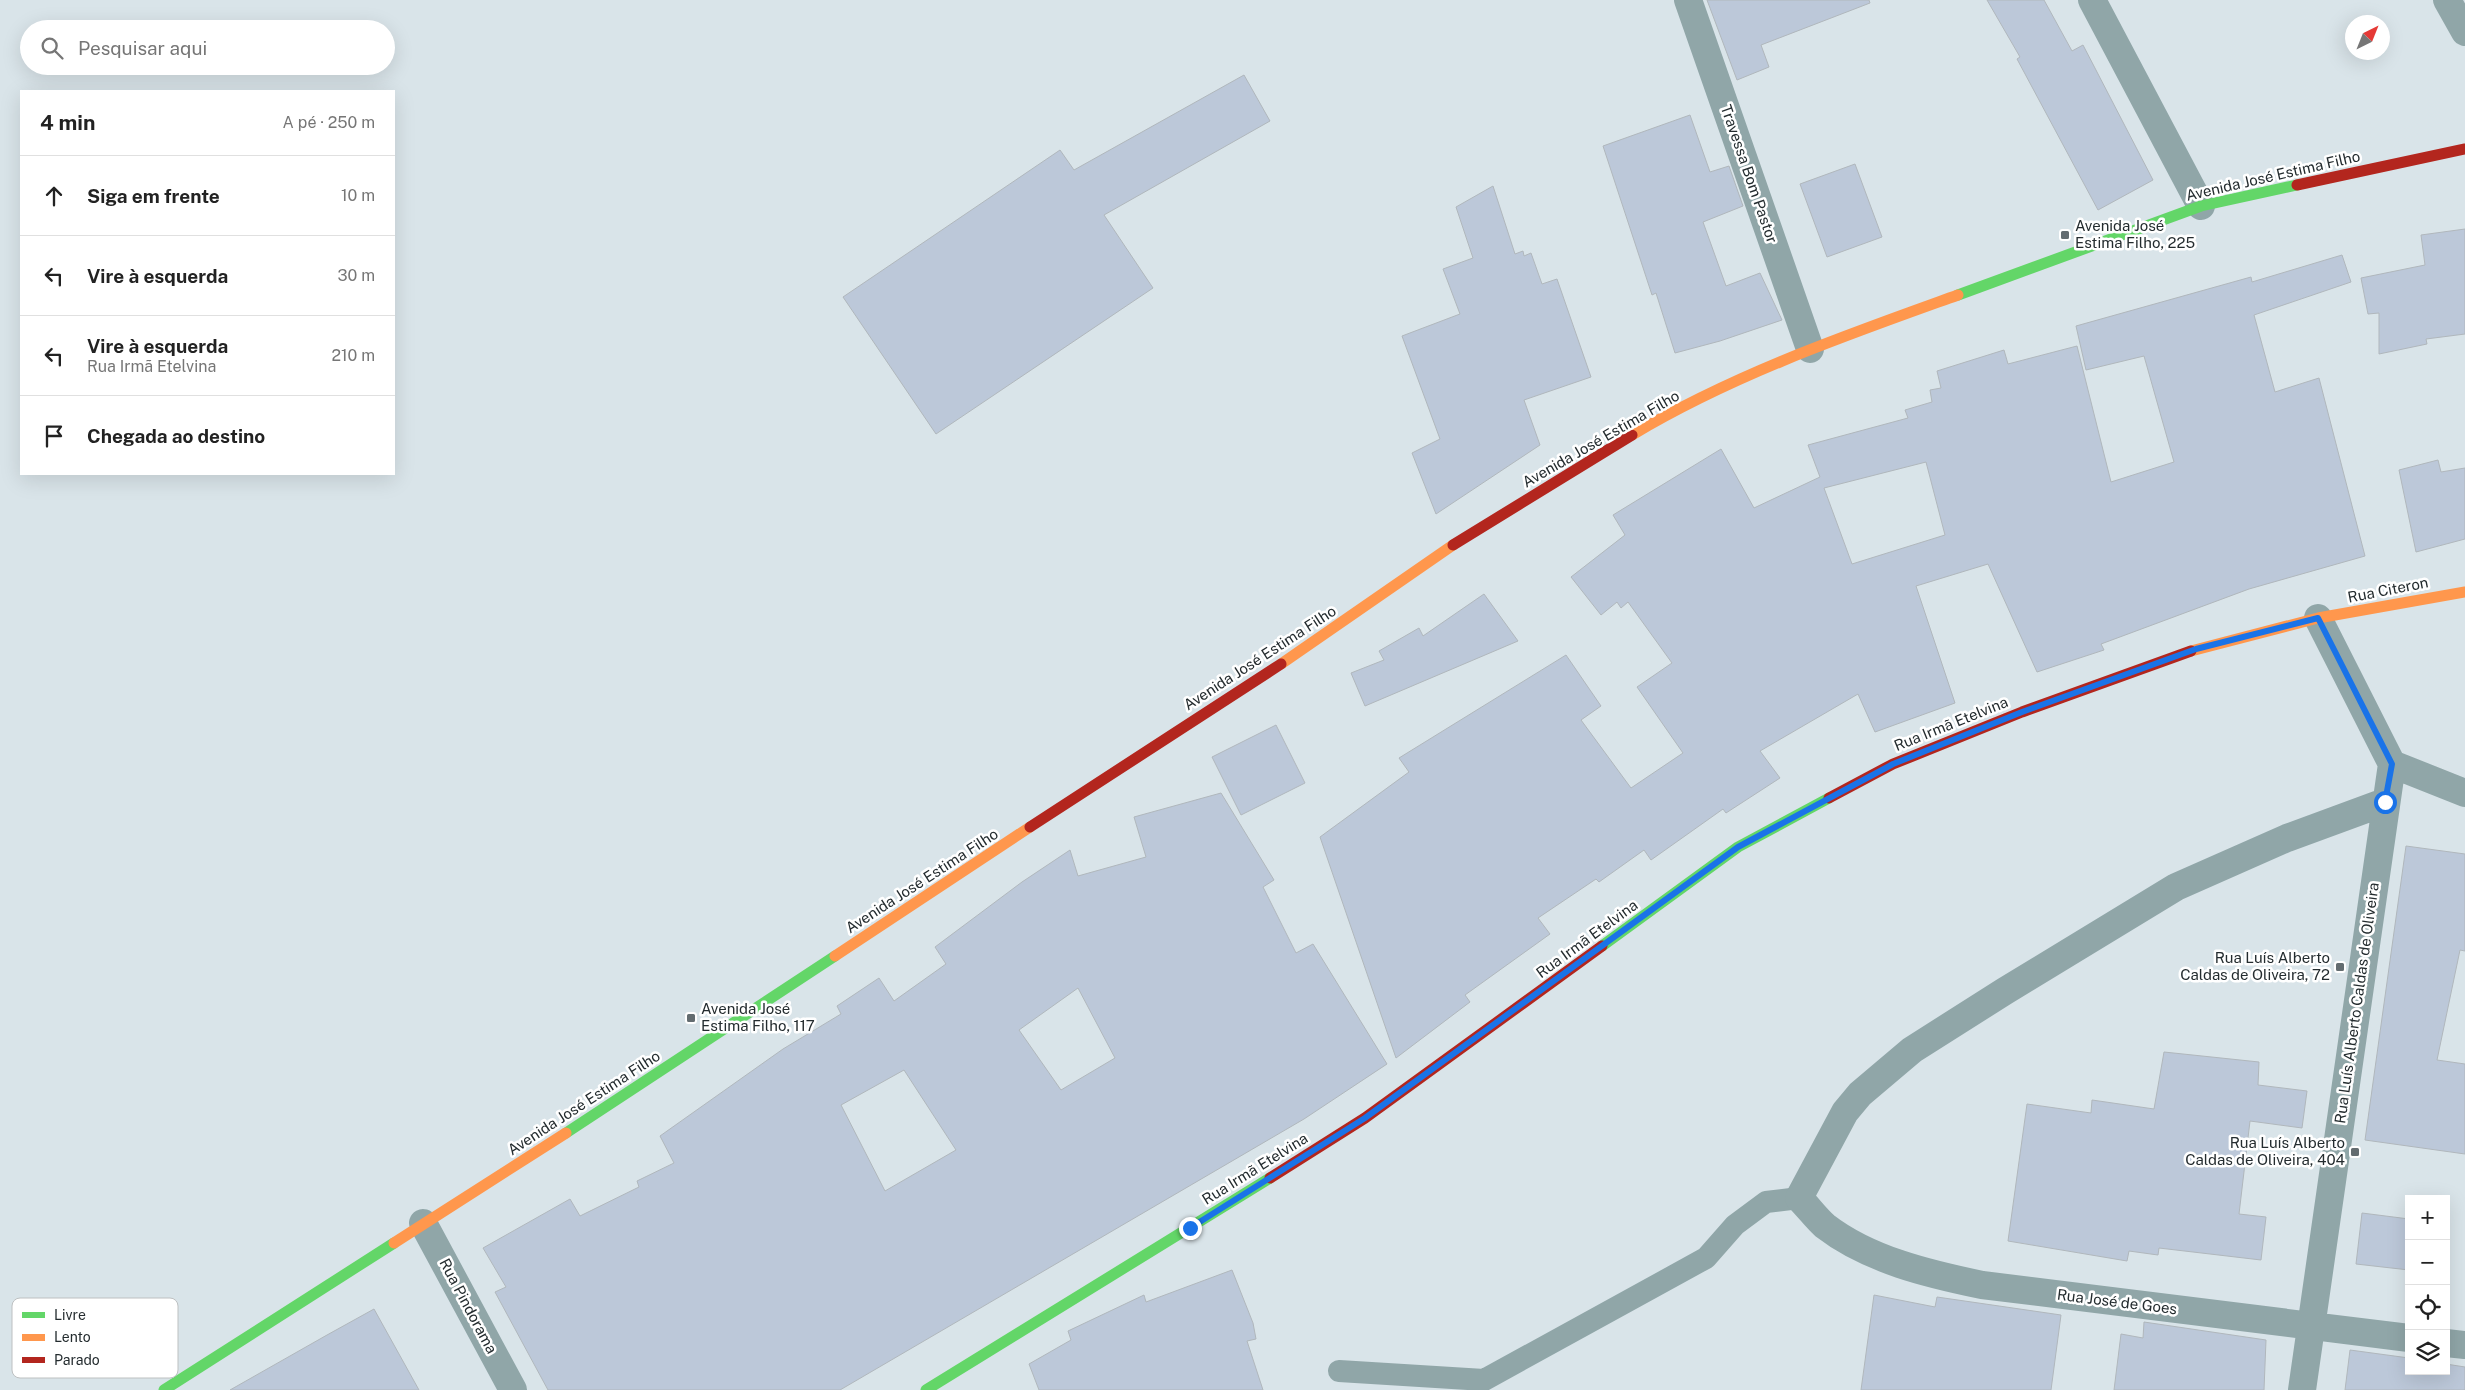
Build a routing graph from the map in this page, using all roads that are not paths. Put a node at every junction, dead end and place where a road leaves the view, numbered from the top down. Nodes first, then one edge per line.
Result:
1 (1688, 0) edge
2 (2092, 0) edge
3 (2447, 0) edge
4 (2465, 32) edge
5 (2465, 149) edge
6 (2201, 206) junction
7 (1810, 349) junction
8 (2465, 592) edge
9 (2318, 618) junction
10 (2392, 764) junction
11 (2465, 794) edge
12 (2385, 802) junction
13 (1799, 1198) junction
14 (423, 1223) junction
15 (2312, 1326) junction
16 (2405, 1338) edge
17 (2450, 1343) edge
18 (2465, 1345) edge
19 (1339, 1371) dead end
20 (164, 1390) edge
21 (513, 1390) edge
22 (926, 1390) edge
23 (2302, 1390) edge

1 - 7 street, Travessa Bom Pastor
2 - 6 street
3 - 4 street
5 - 6 street, Avenida José Estima Filho
6 - 7 street, Avenida José Estima Filho
7 - 14 street, Avenida José Estima Filho
8 - 9 street, Rua Citeron
9 - 10 street
9 - 22 street, Rua Irmã Etelvina
10 - 11 street
10 - 12 street, Rua Luís Alberto Caldas de Oliveira
12 - 13 street
12 - 15 street, Rua Luís Alberto Caldas de Oliveira
13 - 15 street, Rua José de Goes
13 - 19 lane
14 - 20 street, Avenida José Estima Filho
14 - 21 street, Rua Pindorama
15 - 16 street, Rua José de Goes
15 - 23 street, Rua Luís Alberto Caldas de Oliveira
17 - 18 street

